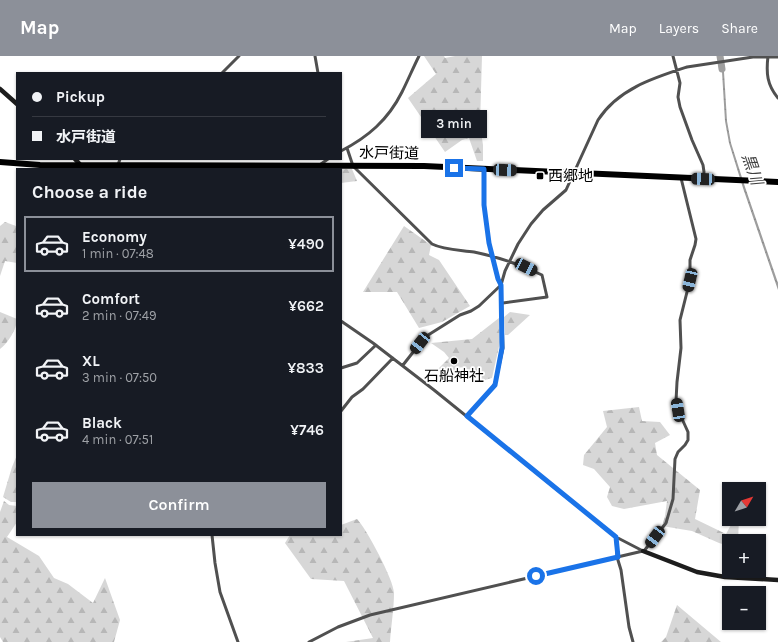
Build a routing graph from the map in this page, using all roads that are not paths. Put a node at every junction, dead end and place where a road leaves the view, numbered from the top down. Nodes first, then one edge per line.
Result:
1 (238, 56) edge
2 (315, 56) edge
3 (420, 56) edge
4 (674, 56) edge
5 (768, 57) edge
6 (778, 57) edge
7 (677, 70) junction
8 (223, 72) edge
9 (318, 72) edge
10 (0, 89) edge
11 (778, 98) edge
12 (16, 103) edge
13 (347, 148) junction
14 (342, 150) edge
15 (326, 160) edge
16 (0, 162) edge
17 (119, 162) edge
18 (353, 166) junction
19 (82, 167) edge
20 (316, 167) edge
21 (484, 169) junction
22 (574, 173) junction
23 (681, 178) junction
24 (703, 179) junction
25 (778, 182) edge
26 (493, 256) junction
27 (510, 261) junction
28 (501, 285) junction
29 (503, 303) junction
30 (342, 322) edge
31 (376, 345) junction
32 (393, 358) junction
33 (403, 365) junction
34 (342, 368) edge
35 (342, 411) edge
36 (467, 416) junction
37 (212, 536) edge
38 (616, 537) junction
39 (644, 551) junction
40 (618, 557) junction
41 (778, 580) edge
42 (238, 642) edge
43 (309, 642) edge
44 (633, 642) edge

1 - 8 street
2 - 9 street
3 - 13 street
4 - 7 street
5 - 6 street
5 - 7 street
5 - 11 street
7 - 22 street
7 - 24 street
10 - 12 street
13 - 14 street
13 - 18 street
15 - 20 street
16 - 19 highway, 水戸街道
17 - 19 highway, 水戸街道
17 - 20 highway, 水戸街道
18 - 20 highway, 水戸街道
18 - 21 highway, 水戸街道
18 - 26 street
21 - 22 highway, 水戸街道
21 - 26 street
22 - 23 highway, 水戸街道
22 - 27 street
23 - 24 highway, 水戸街道
23 - 39 street
24 - 25 highway, 水戸街道
26 - 27 street
26 - 28 street
27 - 28 street
27 - 29 street
28 - 29 street
28 - 33 street
29 - 36 street
30 - 31 street
31 - 32 street
31 - 34 street
32 - 33 street
32 - 35 street
33 - 36 street
36 - 38 street
37 - 42 street
38 - 39 street
38 - 40 street
39 - 40 street
39 - 41 street
40 - 43 street
40 - 44 street

